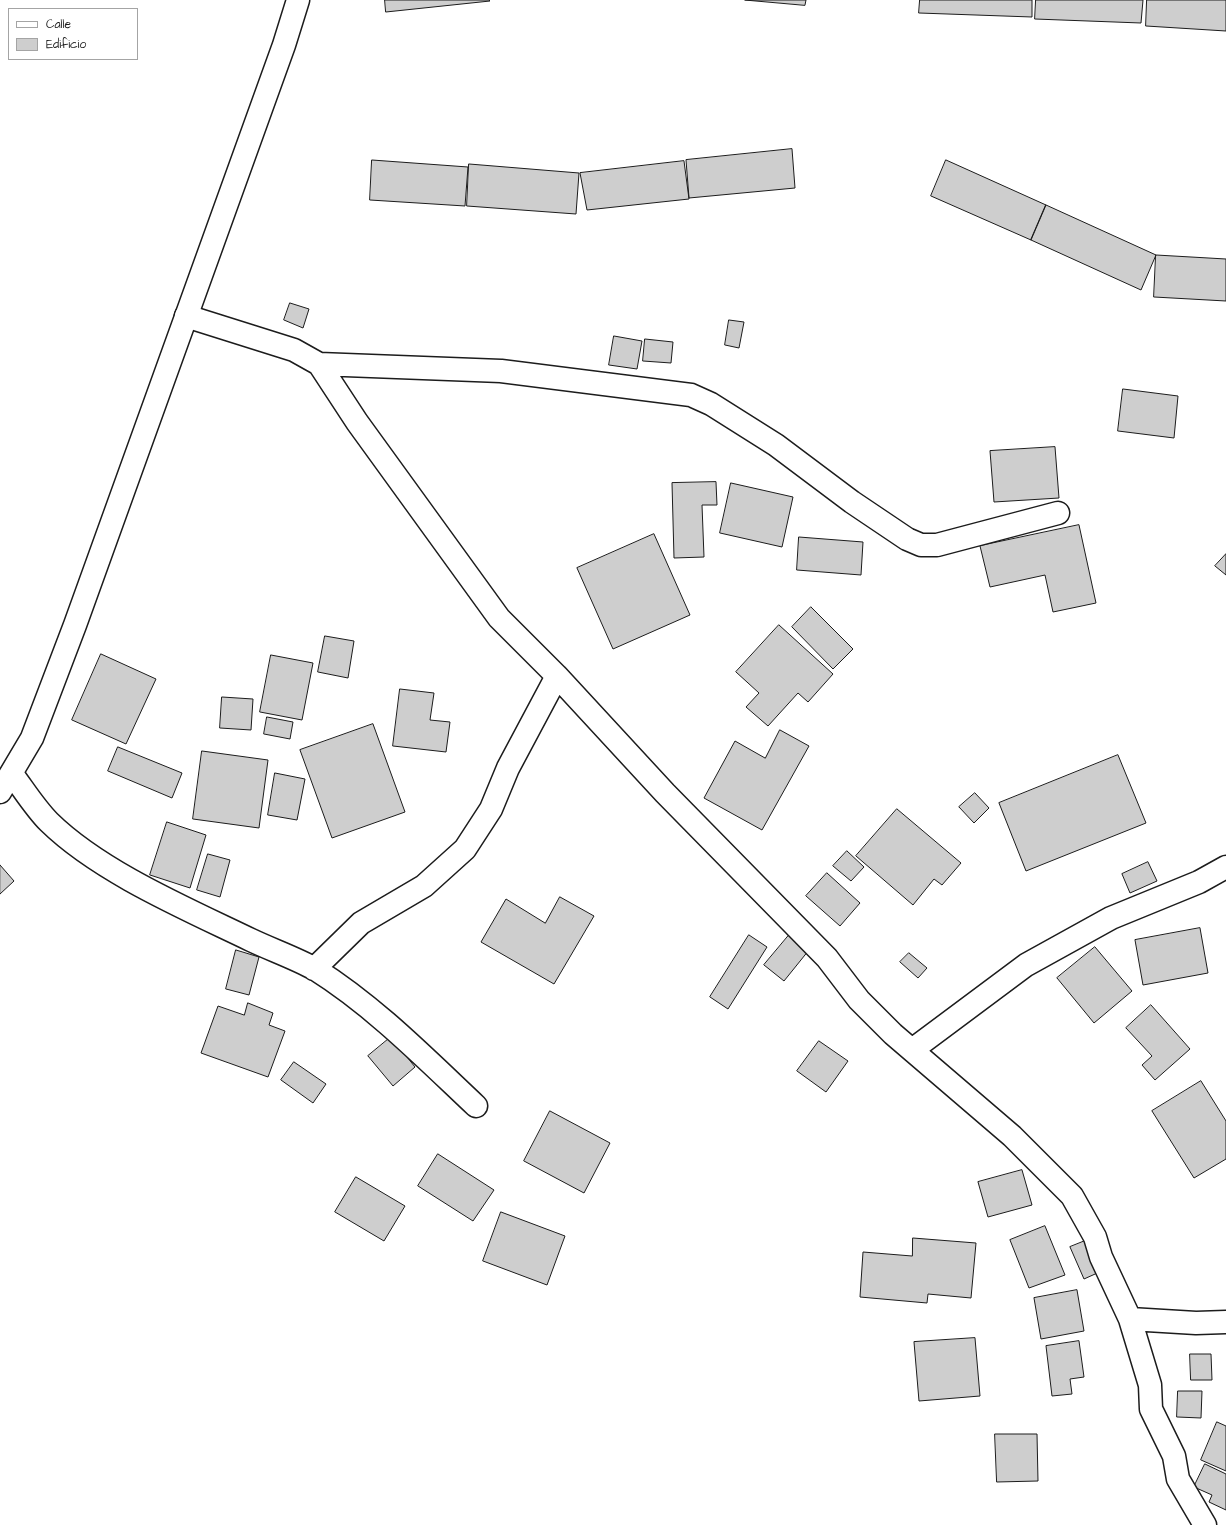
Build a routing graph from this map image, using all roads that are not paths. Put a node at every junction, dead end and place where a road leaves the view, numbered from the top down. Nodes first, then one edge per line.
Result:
1 (298, 0) edge
2 (186, 316) junction
3 (320, 364) junction
4 (1058, 513) dead end
5 (557, 676) junction
6 (6, 783) edge
7 (1226, 867) edge
8 (314, 969) junction
9 (912, 1050) junction
10 (476, 1106) dead end
11 (1130, 1319) junction
12 (1226, 1322) edge
13 (1205, 1525) edge

1 - 2 street
2 - 3 street
2 - 6 street
3 - 4 street
3 - 5 street
5 - 8 street
5 - 9 street
6 - 8 street
7 - 9 street
8 - 10 street
9 - 11 street
11 - 12 street
11 - 13 street

